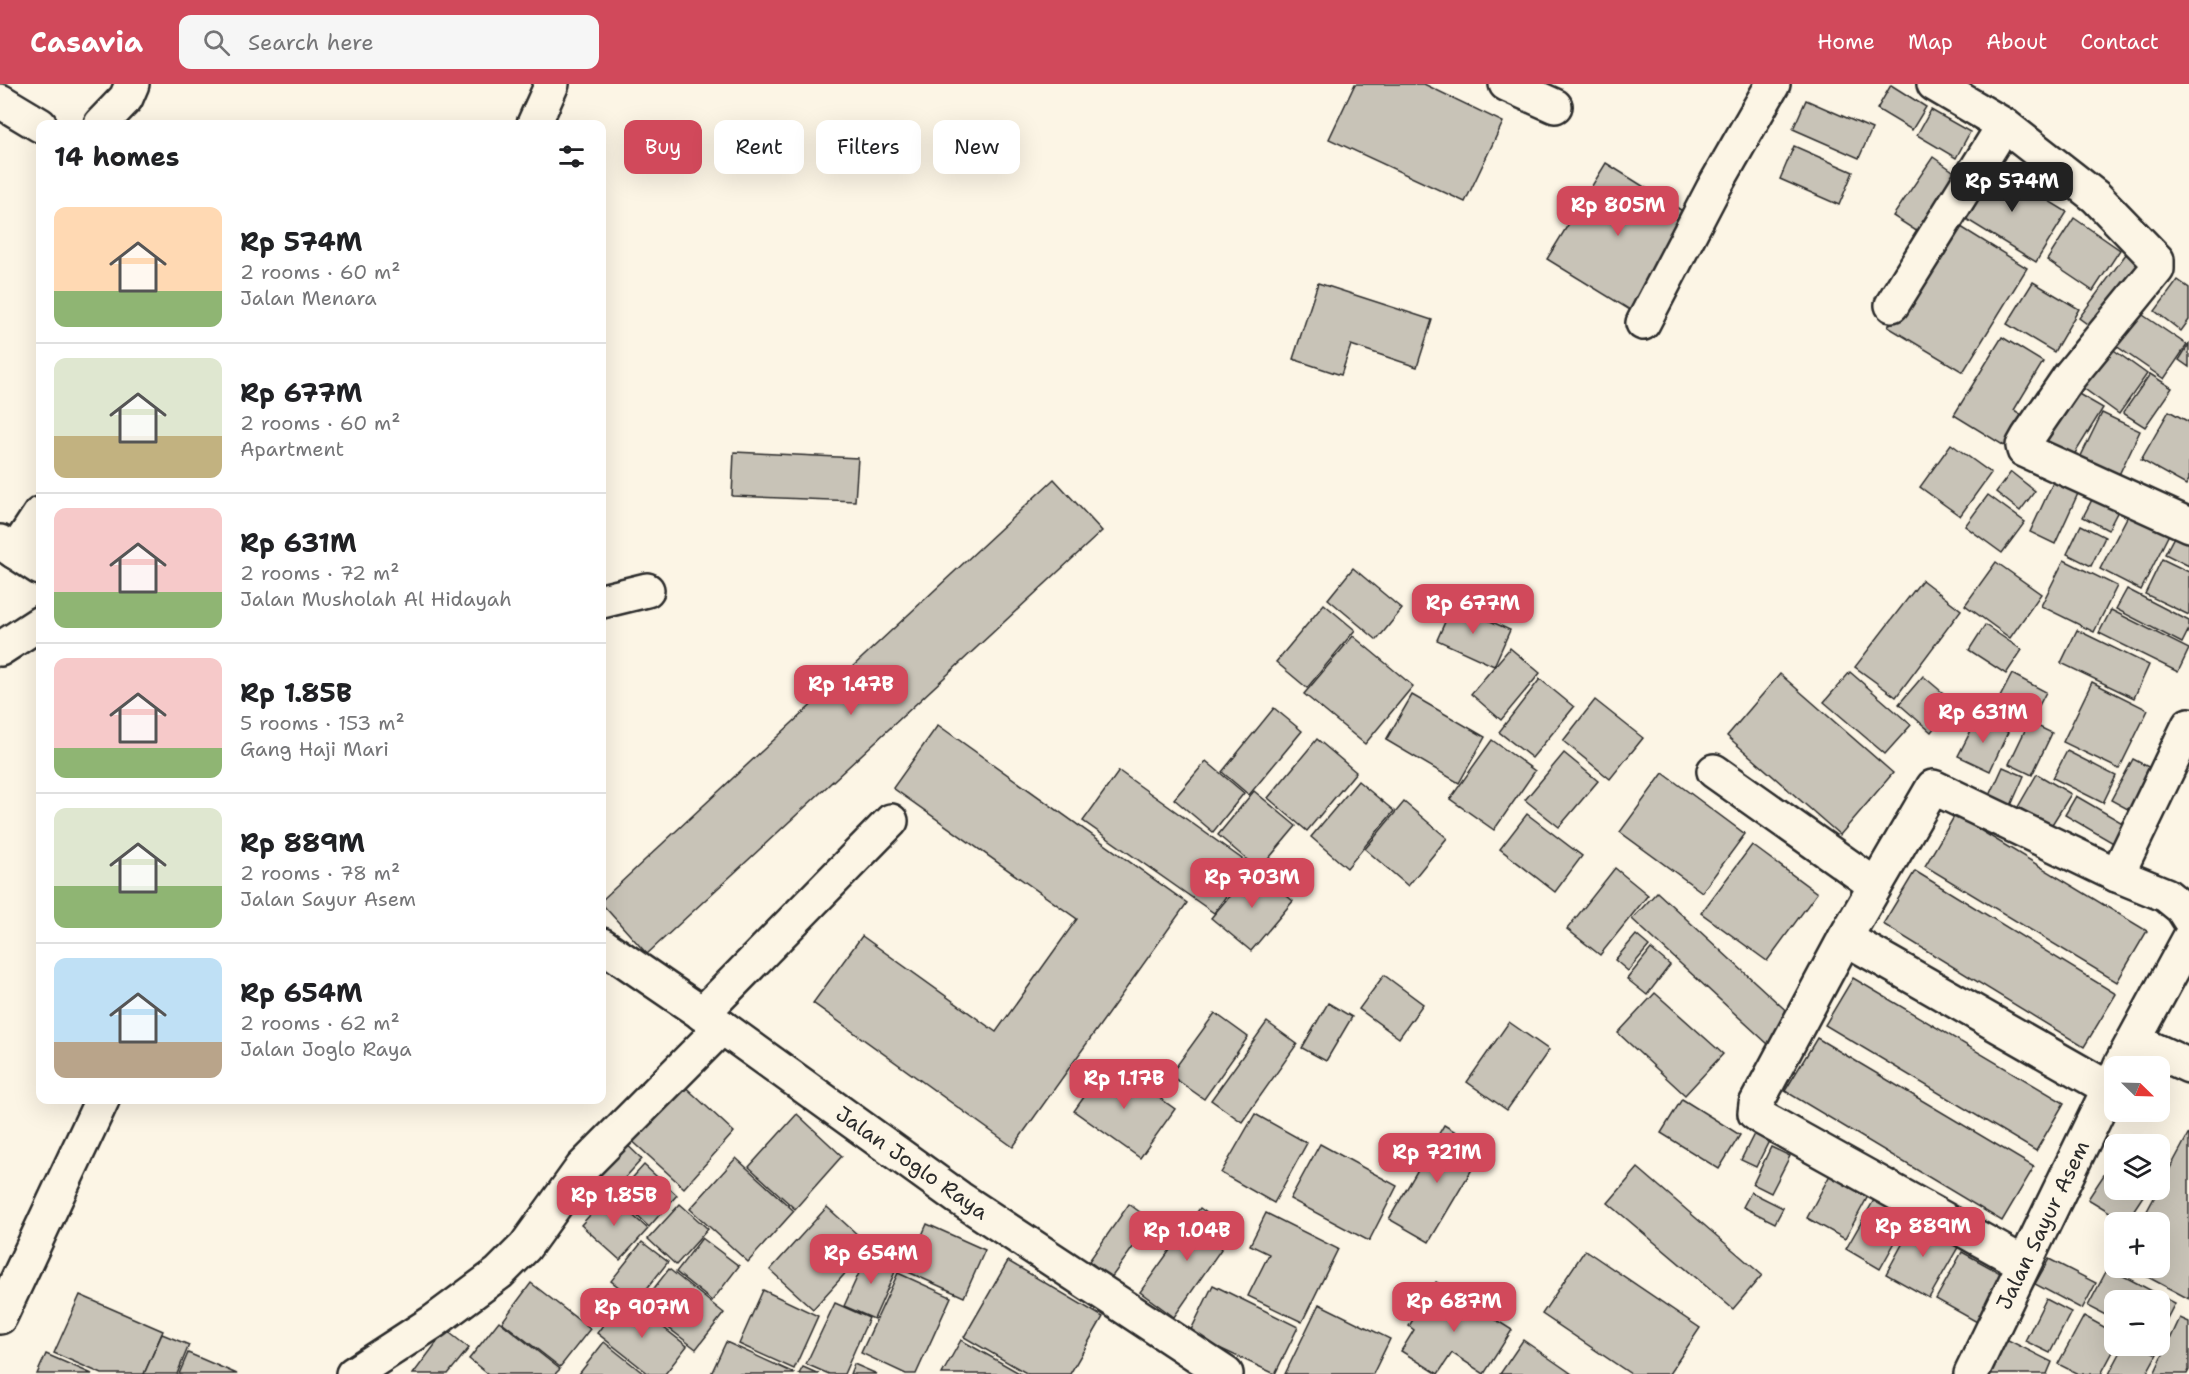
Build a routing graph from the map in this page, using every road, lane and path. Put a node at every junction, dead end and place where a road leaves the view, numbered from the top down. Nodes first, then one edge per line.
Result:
1 (132, 84) edge
2 (552, 84) edge
3 (1506, 84) edge
4 (1773, 84) edge
5 (1934, 84) edge
6 (0, 101) edge
7 (1555, 106) dead end
8 (105, 120) edge
9 (536, 120) edge
10 (36, 123) edge
11 (2004, 125) junction
12 (1892, 305) dead end
13 (1643, 323) dead end
14 (36, 521) edge
15 (2189, 525) edge
16 (18, 554) edge
17 (647, 590) dead end
18 (606, 600) edge
19 (36, 626) edge
20 (0, 649) edge
21 (2189, 725) edge
22 (1714, 771) dead end
23 (891, 821) dead end
24 (2117, 875) junction
25 (1875, 885) junction
26 (2189, 920) edge
27 (1845, 938) junction
28 (2189, 939) edge
29 (606, 948) edge
30 (712, 1021) junction
31 (2126, 1056) edge
32 (2104, 1060) edge
33 (2189, 1066) edge
34 (2170, 1067) edge
35 (2104, 1102) edge
36 (100, 1104) edge
37 (2023, 1263) junction
38 (0, 1317) edge
39 (353, 1374) edge
40 (1226, 1374) edge
41 (1971, 1374) edge

1 - 8 street
2 - 9 street
3 - 7 street
4 - 13 street
5 - 11 street
6 - 10 street
11 - 12 street
11 - 15 street
14 - 16 street
17 - 18 street
19 - 20 street
21 - 24 street
22 - 25 street
23 - 30 street
24 - 25 street
24 - 26 street
25 - 27 street
27 - 32 street
27 - 37 street
28 - 31 street, Jalan Sayur Asem
29 - 30 street, Jalan Joglo Raya
30 - 39 street
30 - 40 street, Jalan Joglo Raya
33 - 34 street
35 - 37 street, Jalan Sayur Asem
36 - 38 street
37 - 41 street, Jalan Sayur Asem

